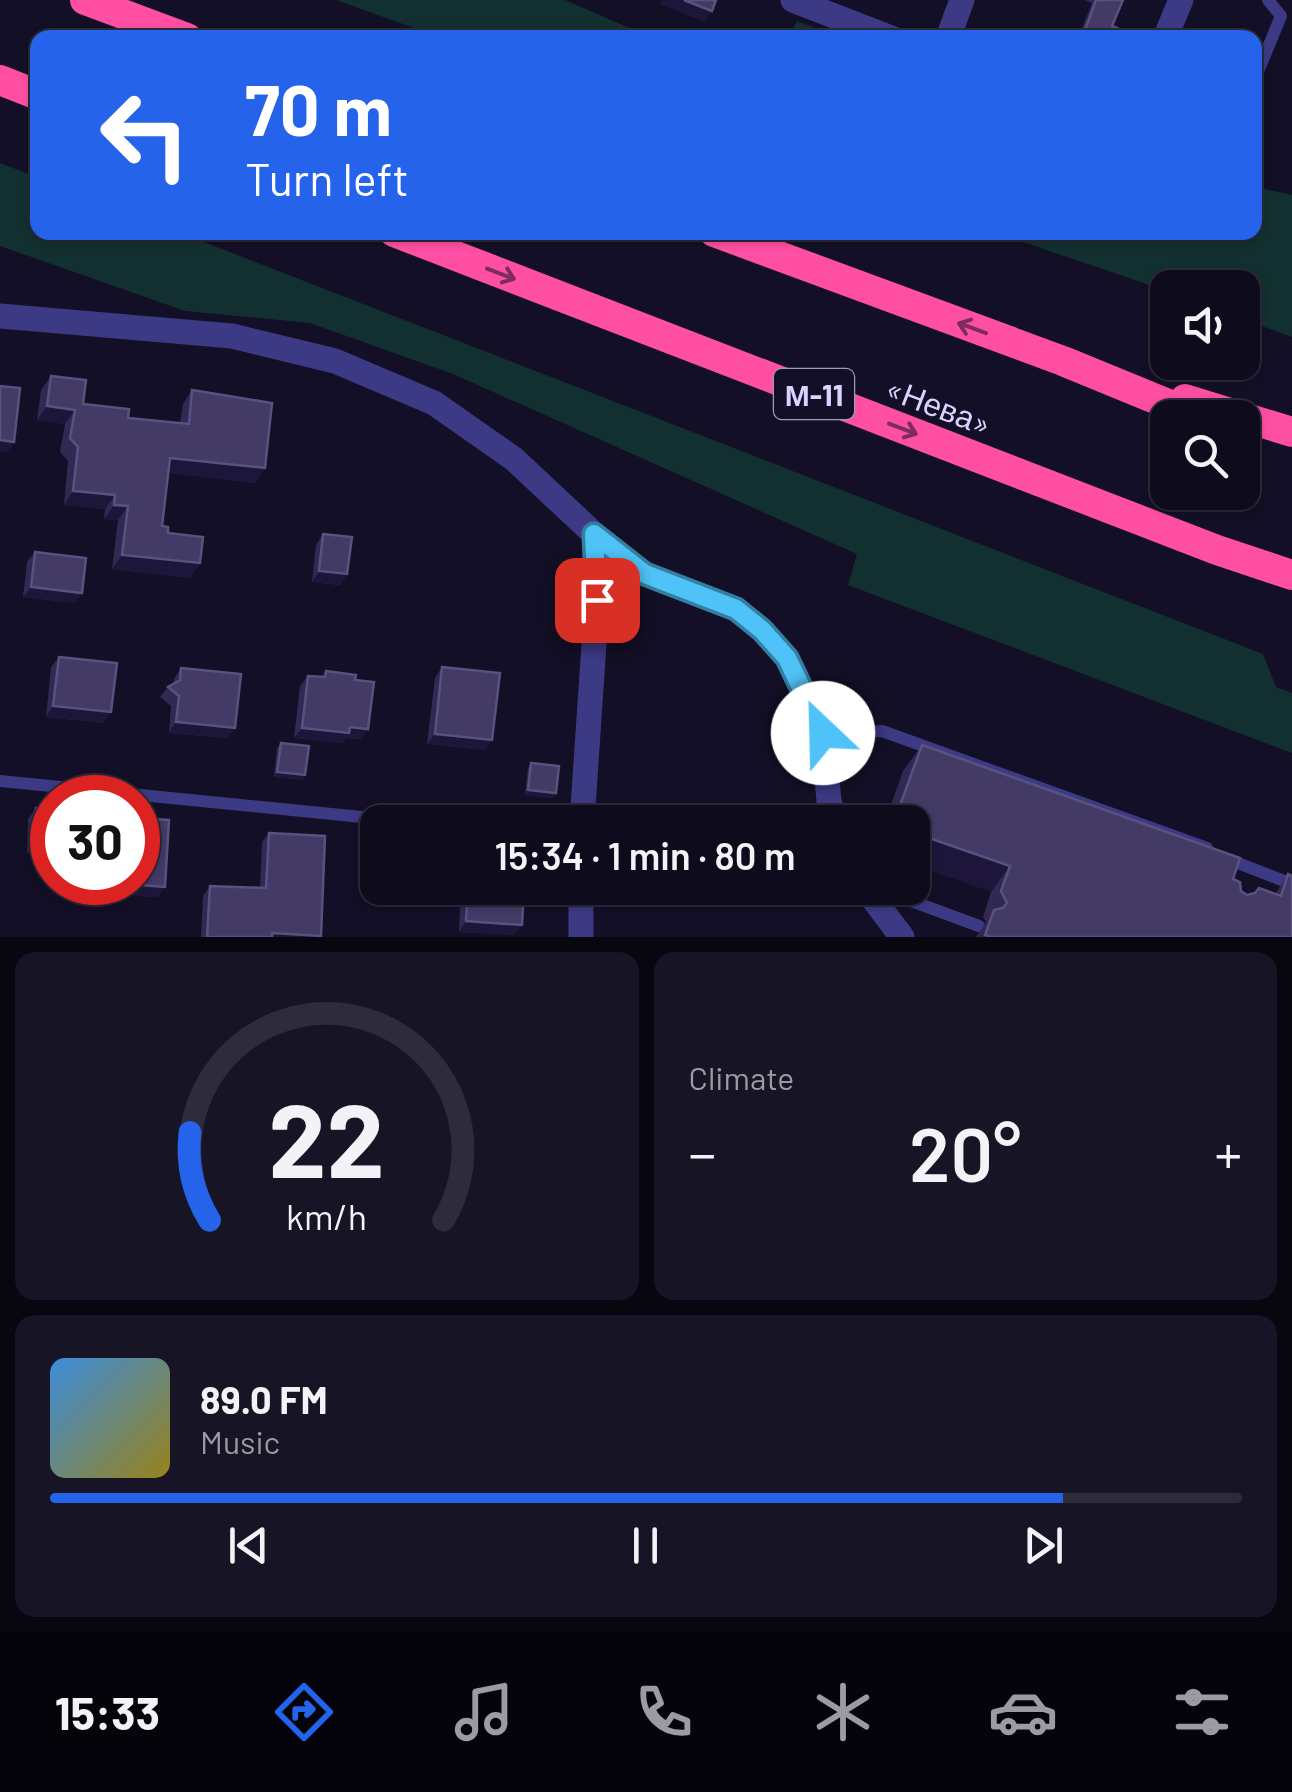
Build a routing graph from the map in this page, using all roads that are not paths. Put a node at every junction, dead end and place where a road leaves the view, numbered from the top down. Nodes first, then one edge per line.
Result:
1 (85, 0) edge
2 (793, 0) edge
3 (962, 0) edge
4 (1181, 0) edge
5 (1268, 0) edge
6 (166, 30) edge
7 (870, 30) edge
8 (951, 30) edge
9 (1168, 30) edge
10 (1262, 62) edge
11 (0, 80) edge
12 (30, 92) edge
13 (415, 240) edge
14 (735, 240) edge
15 (0, 316) edge
16 (1063, 362) junction
17 (1157, 400) edge
18 (1292, 432) edge
19 (1260, 441) edge
20 (1292, 454) edge
21 (594, 534) junction
22 (1292, 575) edge
23 (823, 733) junction
24 (0, 781) edge
25 (583, 805) edge
26 (830, 805) edge
27 (360, 817) edge
28 (1246, 868) junction
29 (1241, 883) edge
30 (1292, 884) edge
31 (581, 905) edge
32 (878, 905) edge
33 (923, 905) edge
34 (980, 926) dead end
35 (581, 937) edge
36 (902, 937) edge

1 - 6 highway
2 - 7 street
3 - 8 street
4 - 9 street
5 - 10 lane
11 - 12 highway
13 -> 22 highway, «Нева» / М-11
16 -> 14 highway
15 - 21 street
16 - 17 highway
16 - 18 highway
19 - 20 highway
21 - 23 street
21 - 25 street
23 - 26 street
23 - 28 lane
24 - 27 lane
28 - 29 lane
28 - 30 lane
31 - 35 street
32 - 36 street
33 - 34 lane

